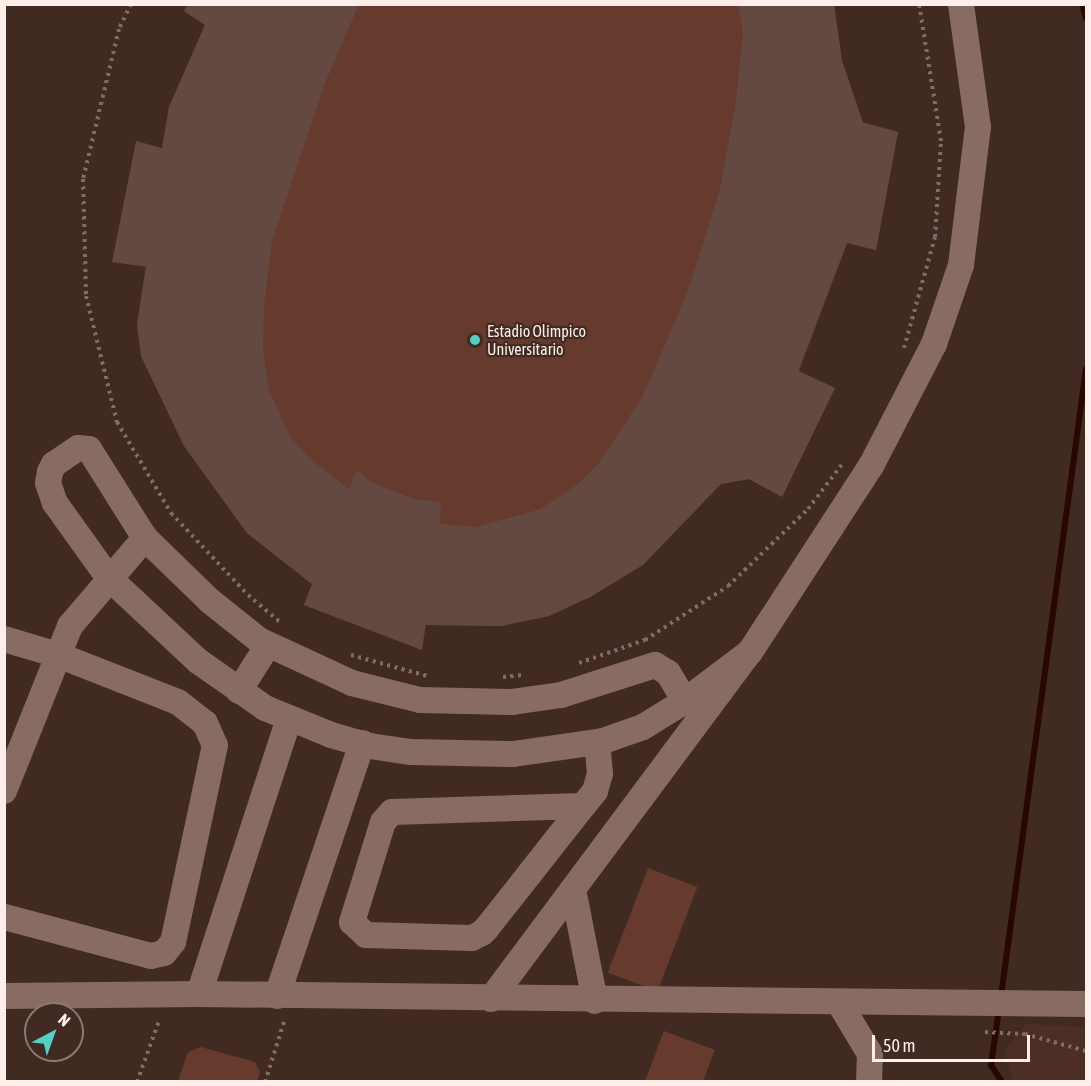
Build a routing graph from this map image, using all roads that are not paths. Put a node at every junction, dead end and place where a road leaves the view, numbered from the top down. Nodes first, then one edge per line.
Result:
1 (961, 4) edge
2 (146, 538) junction
3 (108, 577) junction
4 (4, 639) edge
5 (268, 645) junction
6 (750, 652) junction
7 (58, 655) junction
8 (239, 691) junction
9 (685, 701) junction
10 (289, 719) junction
11 (597, 742) junction
12 (362, 743) junction
13 (4, 791) edge
14 (583, 806) junction
15 (573, 889) junction
16 (4, 917) edge
17 (199, 994) junction
18 (4, 996) edge
19 (277, 996) junction
20 (491, 999) junction
21 (595, 1001) junction
22 (840, 1004) junction
23 (1086, 1004) edge
24 (869, 1082) edge

1 - 6 street
2 - 3 street
2 - 3 street
2 - 5 street
3 - 7 street
3 - 8 street
4 - 7 street
5 - 8 street
5 - 9 street
6 - 9 street
6 - 15 street
7 - 13 street
7 - 16 street
8 - 10 street
9 - 11 street
10 - 12 street
10 - 17 street
11 - 12 street
11 - 14 street
12 - 19 street
14 - 14 street
15 - 20 street
15 - 21 street
17 - 18 street
17 - 19 street
19 - 20 street
20 - 21 street
21 - 22 street
22 - 23 street
22 - 24 street

